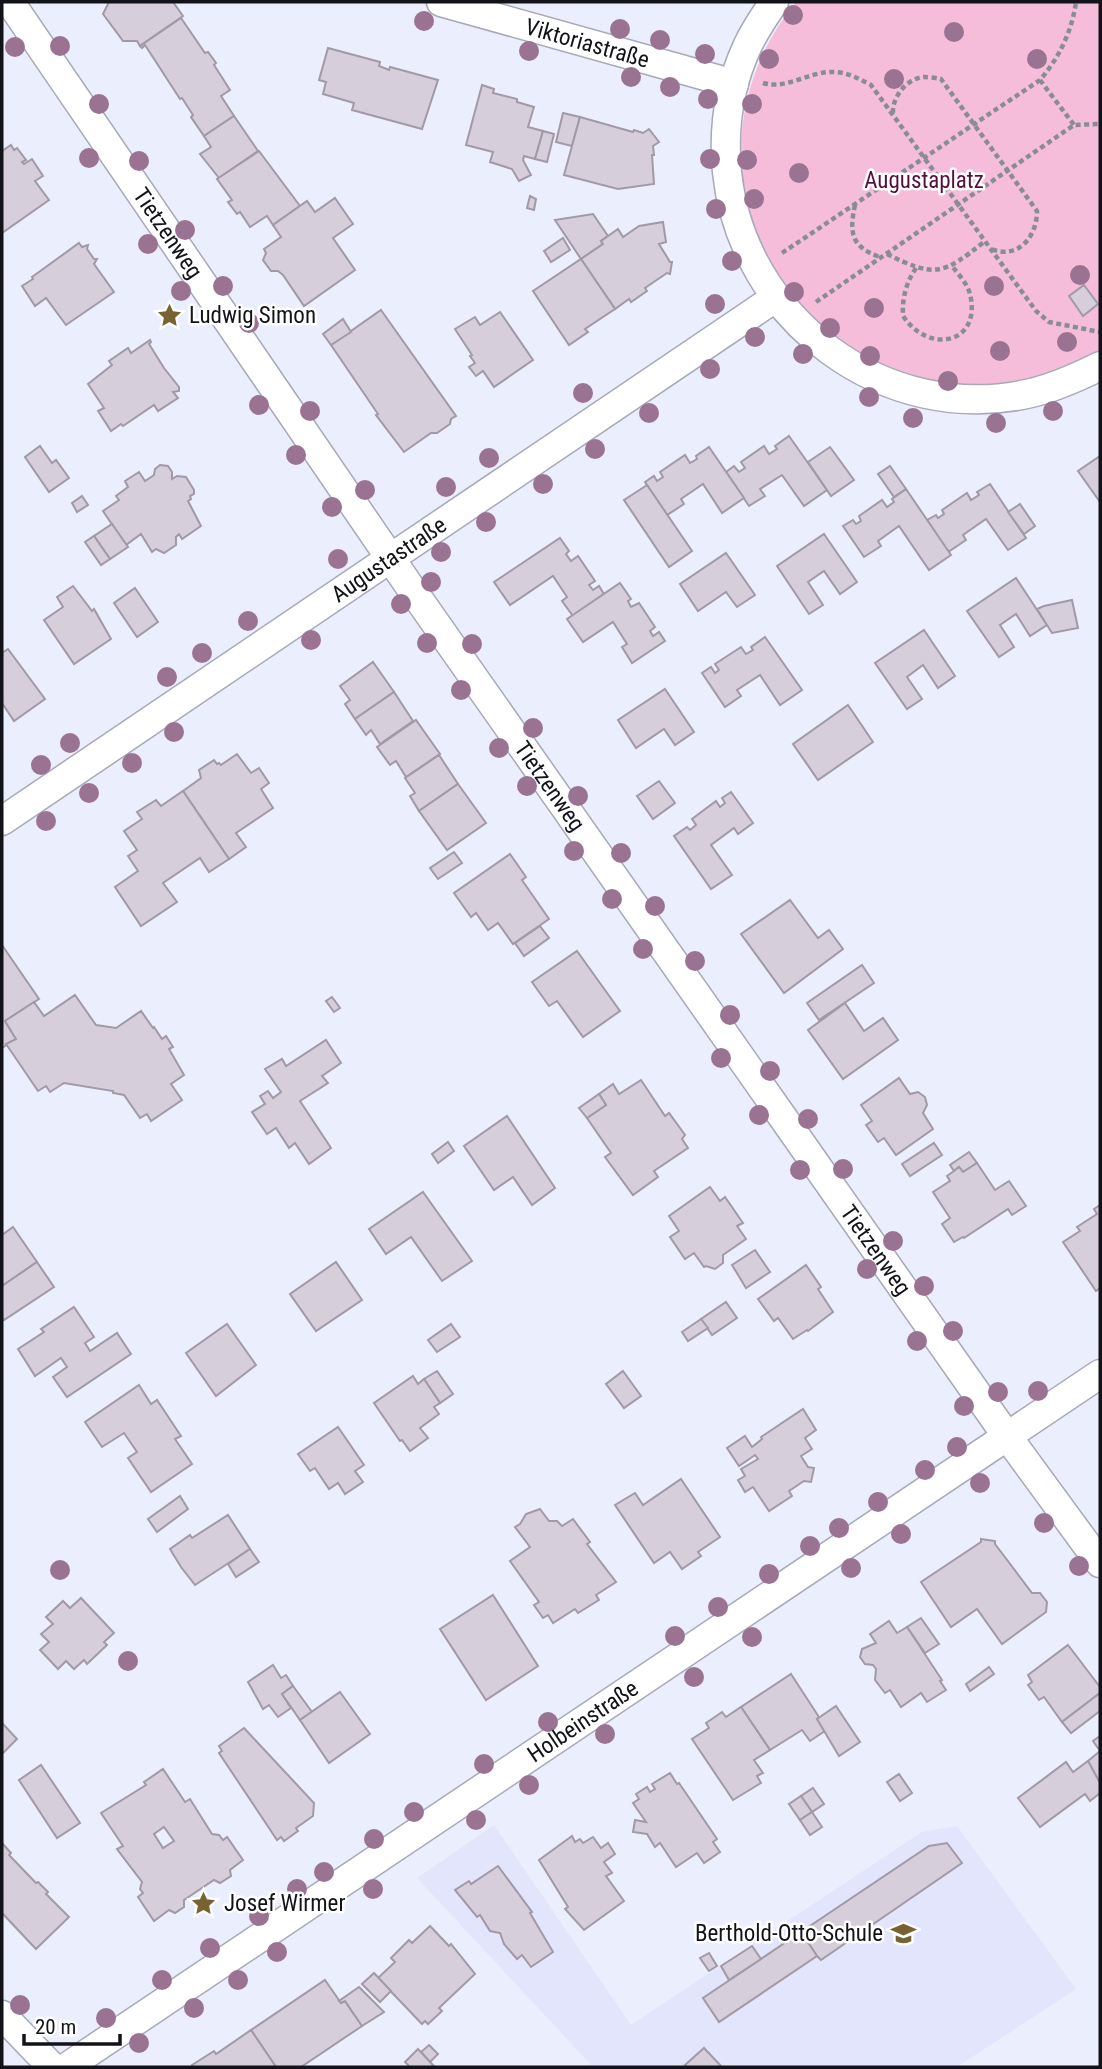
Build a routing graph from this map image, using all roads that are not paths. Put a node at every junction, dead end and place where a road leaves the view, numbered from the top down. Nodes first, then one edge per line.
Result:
1 (10, 2) edge
2 (442, 2) edge
3 (774, 2) edge
4 (745, 82) junction
5 (775, 298) junction
6 (1100, 366) edge
7 (390, 559) junction
8 (2, 821) edge
9 (1100, 1374) edge
10 (1007, 1436) junction
11 (1100, 1563) edge
12 (2, 2015) edge
13 (52, 2067) edge
14 (67, 2067) edge

1 - 7 street, Tietzenweg
2 - 4 street, Viktoriastraße
3 - 4 street
4 - 5 street
5 - 6 street
5 - 7 street, Augustastraße
7 - 8 street, Augustastraße
7 - 10 street, Tietzenweg
9 - 10 street, Holbeinstraße
10 - 11 street, Tietzenweg
10 - 14 street, Holbeinstraße
12 - 13 street

